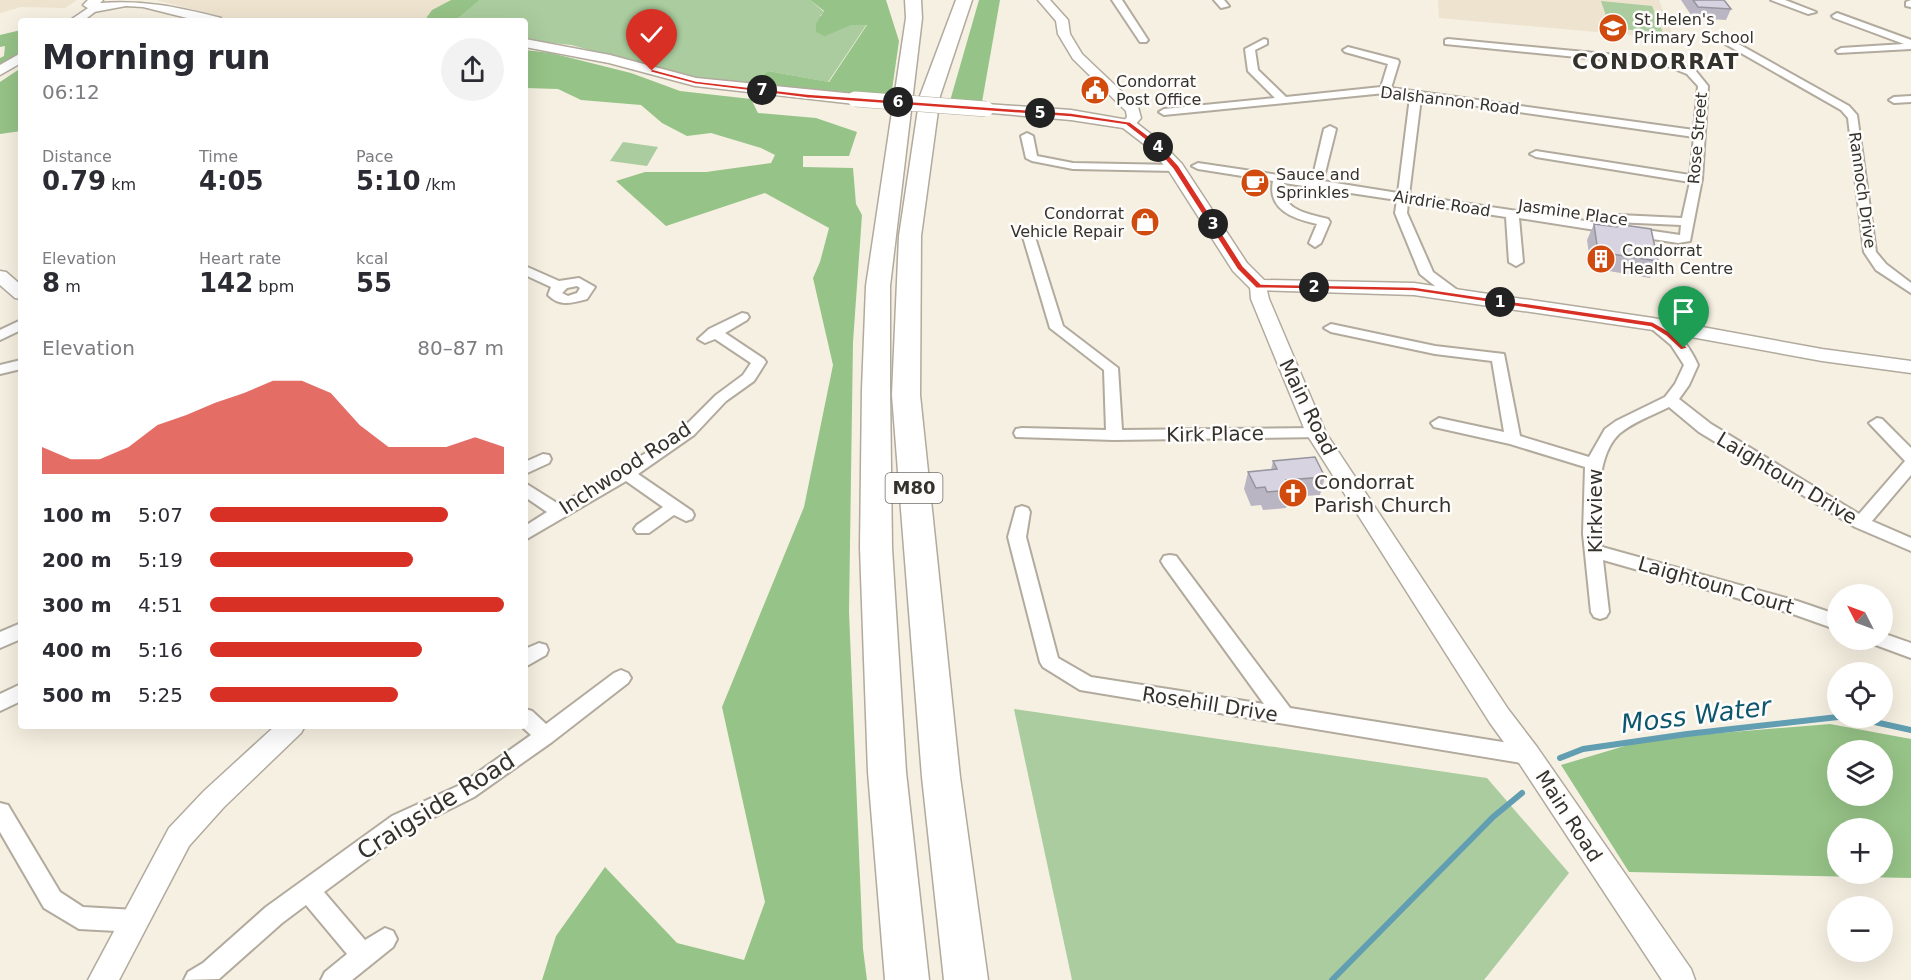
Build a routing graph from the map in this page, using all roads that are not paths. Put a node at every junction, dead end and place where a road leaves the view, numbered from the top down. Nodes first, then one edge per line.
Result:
1 (913, 0) edge
2 (947, 0) edge
3 (964, 0) edge
4 (1117, 0) edge
5 (1776, 0) edge
6 (126, 1) edge
7 (1045, 1) edge
8 (95, 4) edge
9 (1811, 12) dead end
10 (1837, 16) dead end
11 (79, 18) edge
12 (204, 18) edge
13 (1723, 39) dead end
14 (1143, 40) dead end
15 (1264, 42) dead end
16 (1448, 42) dead end
17 (528, 44) edge
18 (1911, 44) edge
19 (1348, 50) dead end
20 (1841, 51) dead end
21 (18, 59) edge
22 (0, 72) edge
23 (1385, 90) junction
24 (1416, 94) junction
25 (1911, 99) edge
26 (1283, 100) junction
27 (1894, 100) dead end
28 (1164, 112) dead end
29 (1128, 124) junction
30 (1330, 129) dead end
31 (1699, 134) junction
32 (1028, 136) dead end
33 (1536, 154) dead end
34 (1198, 166) dead end
35 (1176, 168) junction
36 (894, 169) junction
37 (1279, 178) junction
38 (1696, 179) junction
39 (1317, 183) junction
40 (1403, 196) junction
41 (1496, 201) dead end
42 (1512, 214) junction
43 (1687, 222) junction
44 (1029, 237) dead end
45 (1686, 238) joint
46 (1315, 243) dead end
47 (1516, 261) dead end
48 (528, 271) edge
49 (0, 276) edge
50 (1420, 281) junction
51 (559, 286) dead end
52 (1259, 286) junction
53 (1910, 288) edge
54 (18, 291) edge
55 (742, 317) dead end
56 (1653, 324) junction
57 (18, 326) edge
58 (1331, 328) dead end
59 (1709, 334) junction
60 (0, 336) edge
61 (1684, 348) junction
62 (18, 365) edge
63 (1911, 368) edge
64 (0, 370) edge
65 (1670, 400) junction
66 (1439, 423) dead end
67 (1877, 423) dead end
68 (1022, 433) dead end
69 (1316, 433) junction
70 (1114, 435) junction
71 (1513, 440) junction
72 (1911, 458) edge
73 (543, 459) dead end
74 (1593, 464) junction
75 (1911, 464) edge
76 (528, 467) edge
77 (626, 473) junction
78 (528, 491) edge
79 (559, 512) junction
80 (1022, 512) dead end
81 (1862, 523) junction
82 (644, 529) dead end
83 (528, 532) edge
84 (1911, 544) edge
85 (1594, 551) junction
86 (1170, 561) dead end
87 (1600, 612) dead end
88 (1827, 619) edge
89 (18, 624) edge
90 (0, 641) edge
91 (1893, 644) edge
92 (1911, 651) edge
93 (621, 678) dead end
94 (18, 694) edge
95 (0, 704) edge
96 (1284, 716) junction
97 (528, 720) edge
98 (289, 729) edge
99 (545, 736) junction
100 (1528, 755) junction
101 (0, 812) edge
102 (7, 844) edge
103 (308, 890) junction
104 (135, 921) junction
105 (386, 939) dead end
106 (363, 956) junction
107 (103, 980) edge
108 (196, 980) edge
109 (333, 980) edge
110 (907, 980) edge
111 (966, 980) edge
112 (1680, 980) edge

1 - 36 highway, M80
2 - 36 highway, M80
3 - 111 highway, M80
4 - 14 street
5 - 9 street
6 - 8 main road
6 - 12 main road
7 - 29 street
8 - 11 street
10 - 18 street
13 - 53 street, Rannoch Drive
15 - 26 street
16 - 31 street, Rose Street
17 - 29 main road, bridge
18 - 20 street
19 - 23 street
21 - 22 street
23 - 24 street, Dalshannon Road
23 - 26 street, Dalshannon Road
24 - 31 street, Dalshannon Road
24 - 40 street
25 - 27 street
26 - 28 street, Dalshannon Road
29 - 35 main road, Main Road
30 - 39 street
31 - 38 street, Rose Street
32 - 35 street
33 - 38 street
34 - 37 street, Airdrie Road
35 - 52 main road, Main Road
36 - 110 highway, M80
37 - 39 street, Airdrie Road
37 - 46 street
38 - 43 street, Rose Street
39 - 40 street, Airdrie Road
40 - 42 street, Airdrie Road
40 - 50 street
41 - 43 street, Jasmine Place
42 - 45 street, Airdrie Road
42 - 47 street
43 - 45 street, Rose Street
44 - 70 street
48 - 51 street
49 - 54 street
50 - 52 main road
50 - 56 main road
52 - 69 street, Main Road
55 - 77 street, Inchwood Road
56 - 59 main road
56 - 61 street
57 - 60 street
58 - 71 street
59 - 61 street
59 - 63 main road
61 - 65 street, Kirkview
62 - 64 street
65 - 74 street, Kirkview
65 - 81 street, Laightoun Drive
66 - 71 street
67 - 72 street
68 - 70 street, Kirk Place
69 - 70 street, Kirk Place
69 - 100 street, Main Road
71 - 74 street
73 - 76 street
74 - 85 street, Kirkview
75 - 81 street
77 - 79 street, Inchwood Road
77 - 82 street
78 - 79 street
79 - 83 street, Inchwood Road
80 - 96 street, Rosehill Drive
81 - 84 street, Laightoun Drive
85 - 87 street, Kirkview
85 - 88 street, Laightoun Court
86 - 96 street
89 - 90 street
91 - 92 street
93 - 99 street, Craigside Road
94 - 95 street
96 - 100 street, Rosehill Drive
97 - 99 street
98 - 104 street
99 - 103 street, Craigside Road
100 - 112 street, Main Road
101 - 102 street
102 - 104 street
103 - 106 street
103 - 108 street, Craigside Road
104 - 107 street
105 - 106 street
106 - 109 street

